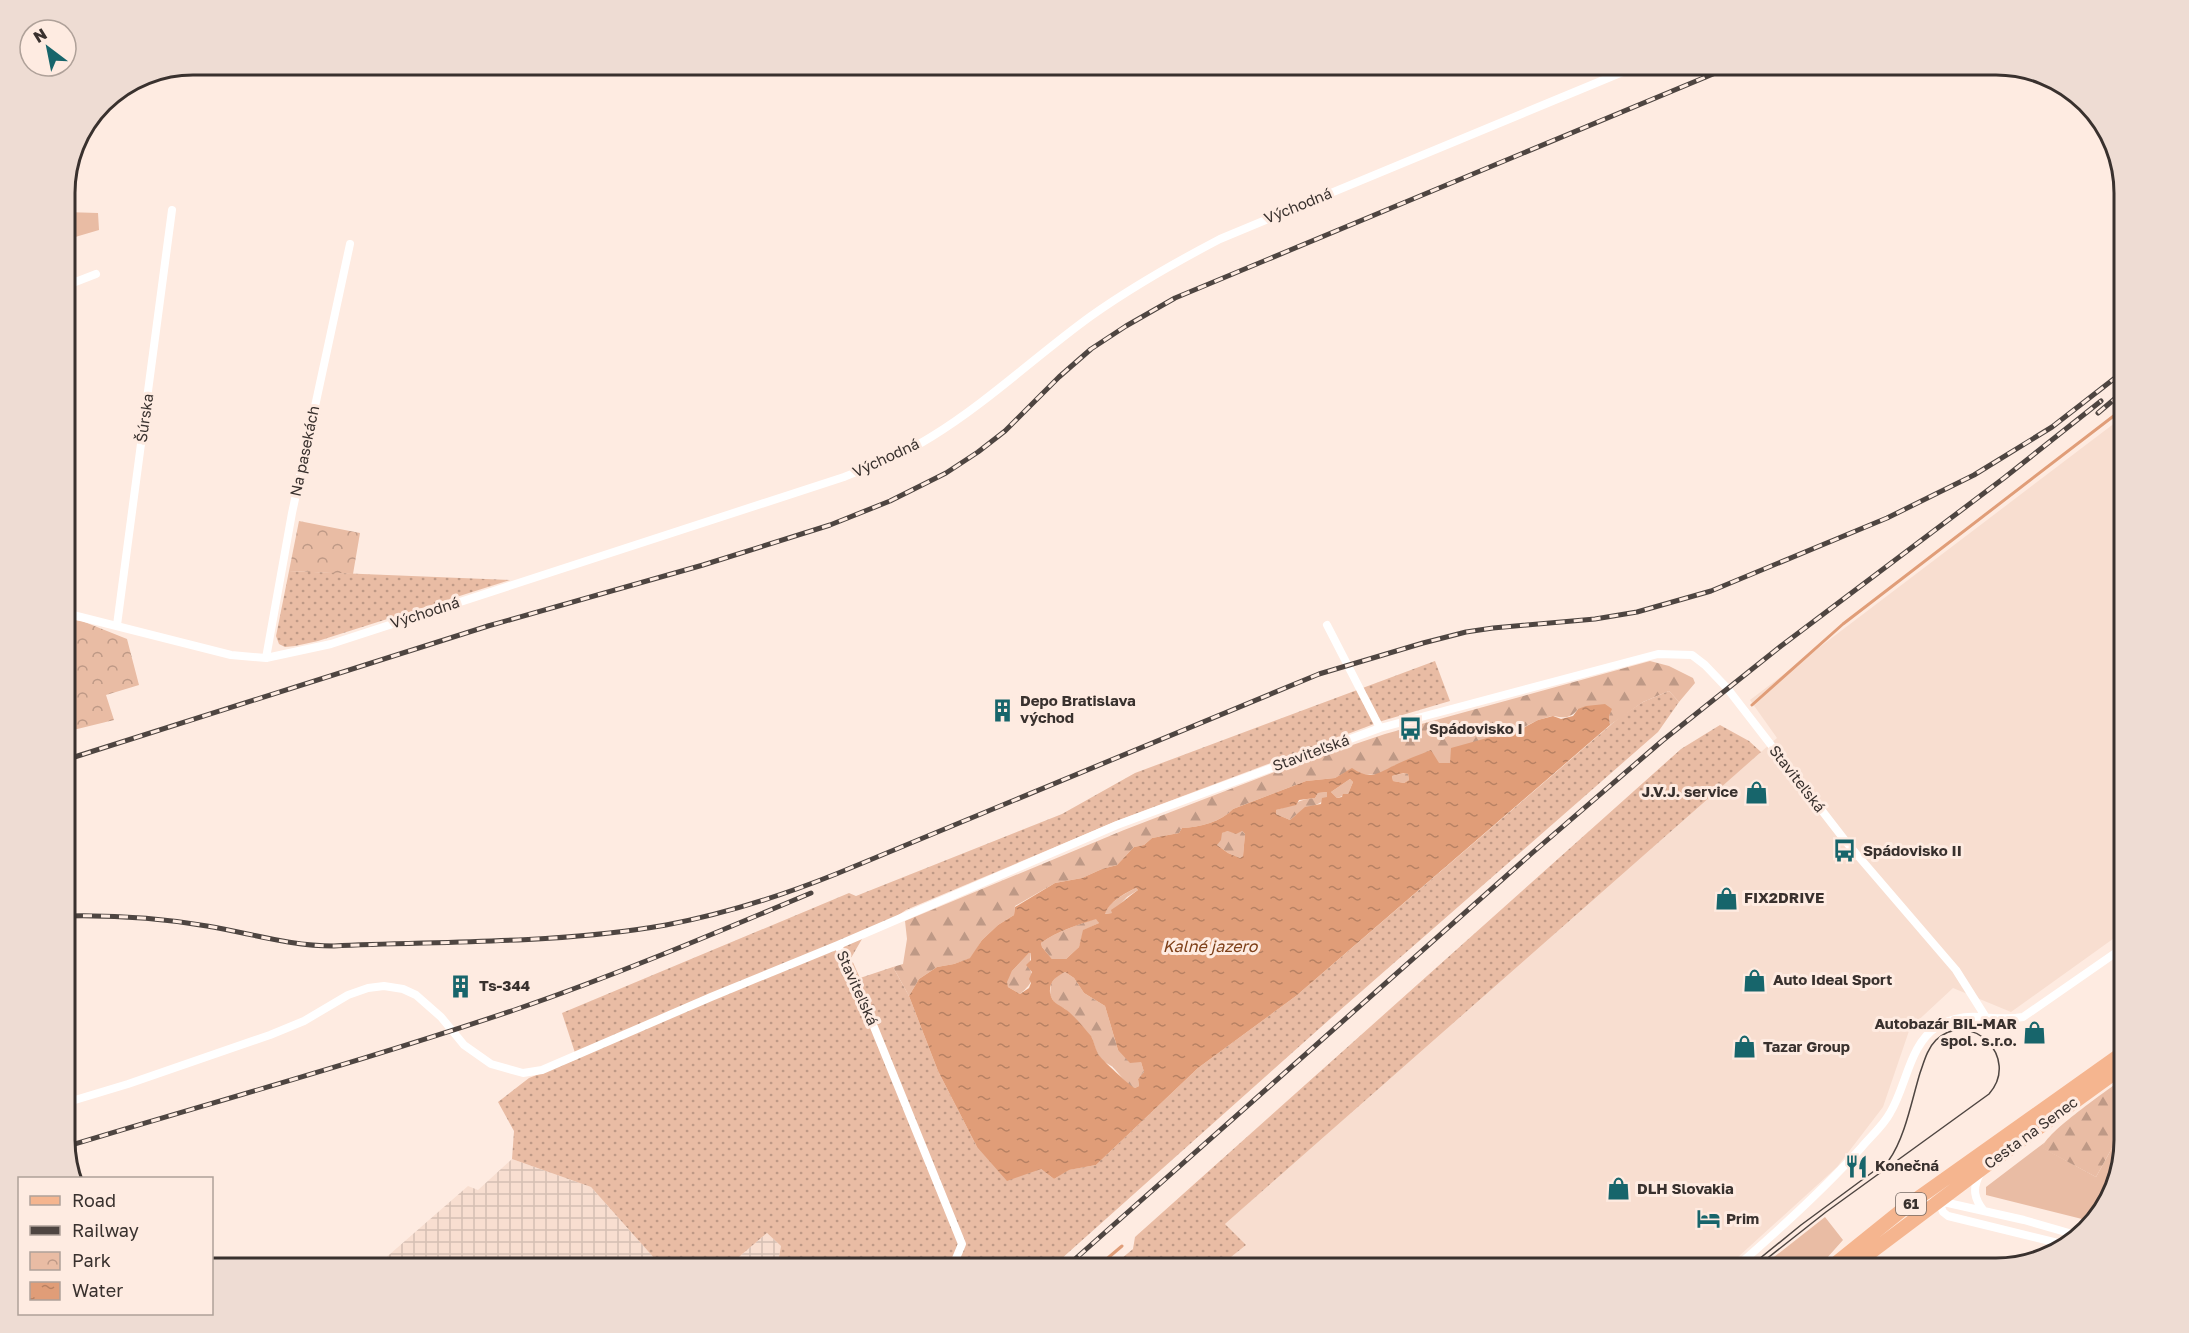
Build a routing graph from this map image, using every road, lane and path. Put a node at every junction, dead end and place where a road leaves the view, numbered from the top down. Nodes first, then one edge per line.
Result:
1 (1615, 75) edge
2 (172, 210) dead end
3 (350, 244) dead end
4 (96, 274) dead end
5 (75, 282) edge
6 (75, 615) edge
7 (117, 625) junction
8 (1327, 625) dead end
9 (266, 658) junction
10 (1380, 728) junction
11 (838, 945) junction
12 (2114, 954) edge
13 (1984, 1016) junction
14 (2114, 1059) edge
15 (2114, 1073) edge
16 (75, 1099) edge
17 (1961, 1167) junction
18 (1983, 1168) junction
19 (1939, 1201) junction
20 (1907, 1206) junction
21 (1985, 1211) junction
22 (2069, 1233) edge
23 (2055, 1242) edge
24 (956, 1258) edge
25 (1747, 1258) edge
26 (1843, 1258) edge
27 (1864, 1258) edge

1 - 9 street, Východná
2 - 7 street, Šúrska
3 - 9 street, Na pasekách
4 - 5 street
6 - 7 street, Východná
7 - 9 street, Východná
8 - 10 street
10 - 11 street, Staviteľská
10 - 13 street, Staviteľská
11 - 16 street
11 - 24 street, Staviteľská
12 - 13 street
13 - 25 street
14 - 17 main road, Cesta na Senec / 61
15 - 18 main road, Cesta na Senec / 61
17 - 19 street, Cesta na Senec
17 - 20 main road, Cesta na Senec / 61
18 - 19 main road, Cesta na Senec / 61
18 - 21 street
19 - 20 street
19 - 21 street
19 - 23 street
19 - 27 main road, Cesta na Senec / 61
20 - 26 main road, Cesta na Senec / 61
21 - 22 street

